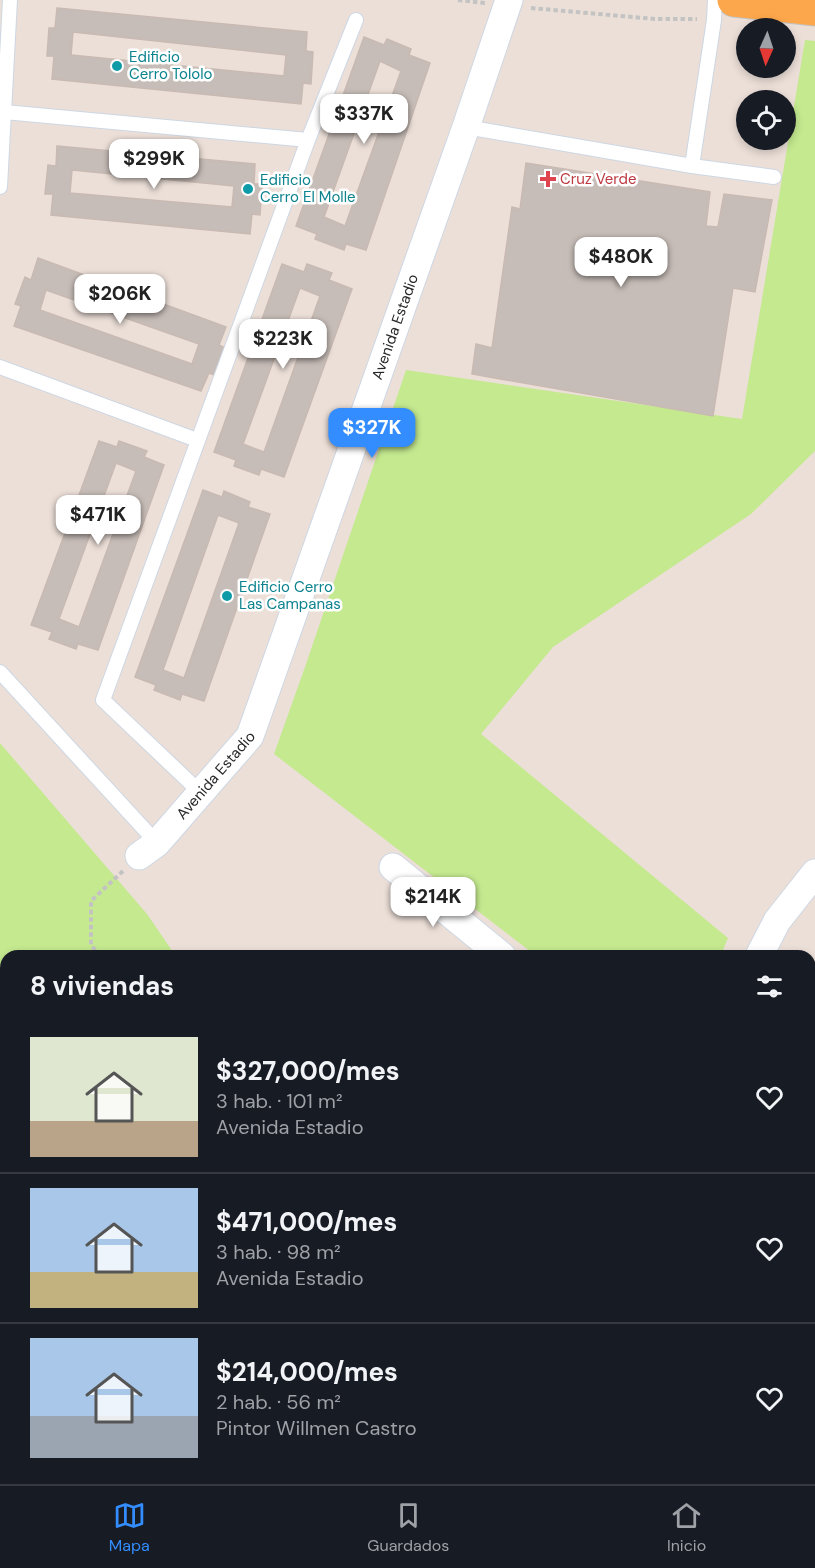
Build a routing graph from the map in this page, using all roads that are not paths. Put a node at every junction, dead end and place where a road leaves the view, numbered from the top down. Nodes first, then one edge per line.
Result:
1 (10, 0) edge
2 (715, 0) edge
3 (508, 2) edge
4 (815, 9) edge
5 (724, 10) edge
6 (356, 20) dead end
7 (4, 112) junction
8 (466, 127) junction
9 (308, 140) junction
10 (692, 166) junction
11 (774, 177) dead end
12 (0, 187) edge
13 (0, 367) edge
14 (197, 440) junction
15 (0, 672) edge
16 (202, 794) junction
17 (148, 850) joint
18 (393, 867) dead end
19 (815, 873) edge
20 (495, 950) edge
21 (762, 950) edge

1 - 7 lane
2 - 5 lane
3 - 8 street, Avenida Estadio
4 - 5 main road
5 - 10 lane
6 - 9 lane
7 - 9 lane
7 - 12 lane
8 - 10 lane
8 - 16 street, Avenida Estadio
9 - 14 lane
10 - 11 lane
13 - 14 lane
14 - 16 lane
15 - 17 lane
16 - 17 street, Avenida Estadio
18 - 20 street
19 - 21 street

